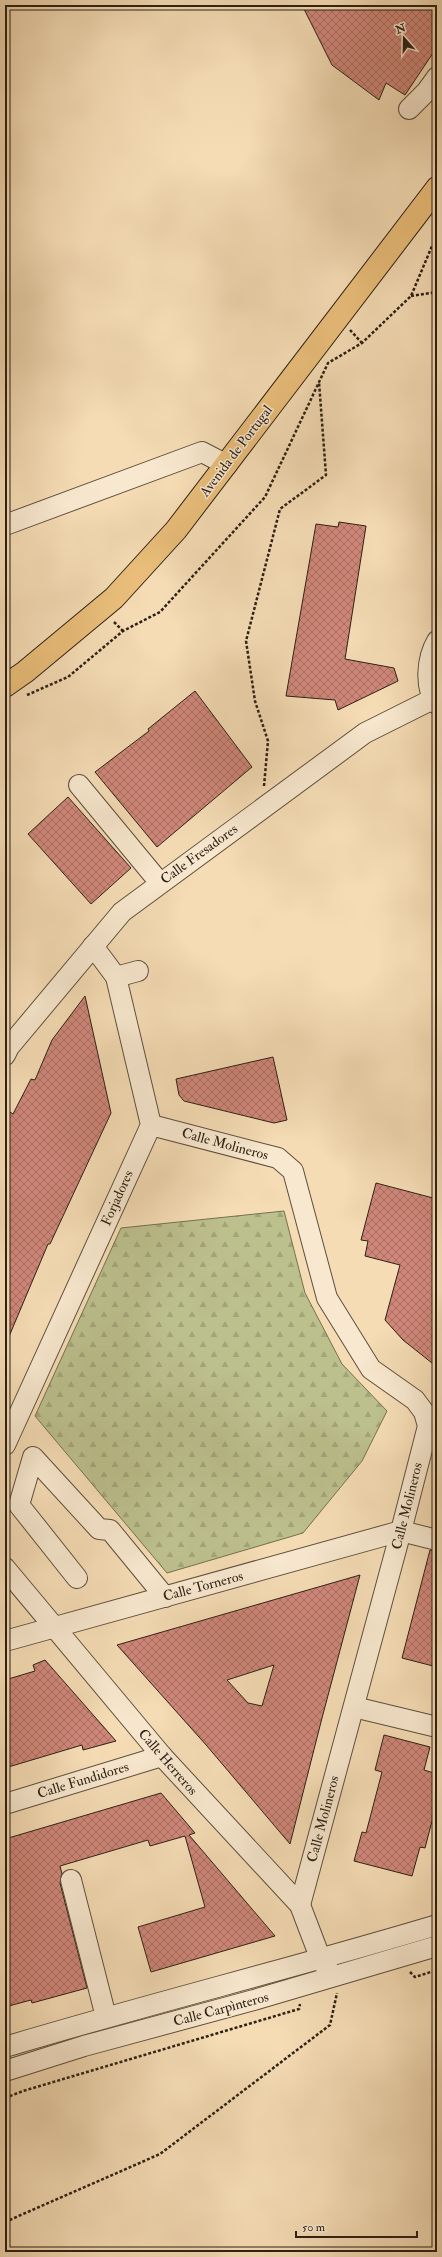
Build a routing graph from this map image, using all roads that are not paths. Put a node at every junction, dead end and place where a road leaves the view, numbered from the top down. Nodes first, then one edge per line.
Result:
1 (437, 77) edge
2 (409, 109) dead end
3 (437, 188) edge
4 (227, 465) junction
5 (5, 525) edge
6 (437, 641) edge
7 (13, 692) edge
8 (435, 701) edge
9 (79, 785) dead end
10 (160, 883) junction
11 (94, 946) junction
12 (138, 971) dead end
13 (116, 977) junction
14 (5, 1055) edge
15 (151, 1124) junction
16 (5, 1445) edge
17 (401, 1532) junction
18 (437, 1540) edge
19 (5, 1568) edge
20 (77, 1578) dead end
21 (165, 1597) junction
22 (55, 1627) junction
23 (5, 1641) edge
24 (354, 1707) junction
25 (437, 1727) edge
26 (162, 1756) junction
27 (5, 1804) edge
28 (71, 1880) dead end
29 (300, 1905) junction
30 (437, 1925) edge
31 (437, 1946) edge
32 (321, 1960) junction
33 (333, 1976) junction
34 (106, 2017) junction
35 (5, 2047) edge
36 (5, 2071) edge

1 - 2 street
3 - 4 main road, Avenida de Portugal
4 - 5 street
4 - 7 main road, Avenida de Portugal
6 - 8 street
8 - 10 street, Calle Fresadores
9 - 10 street
10 - 11 street, Calle Fresadores
11 - 13 street
11 - 14 street, Calle Fresadores
12 - 13 street
13 - 15 street
15 - 16 street, Forjadores
15 - 17 street, Calle Molineros
17 - 18 street
17 - 21 street, Calle Torneros
17 - 24 street, Calle Molineros
19 - 22 street, Calle Herreros
20 - 21 street
21 - 22 street, Calle Torneros
22 - 23 street, Calle Torneros
22 - 26 street, Calle Herreros
24 - 25 street
24 - 29 street, Calle Molineros
26 - 27 street, Calle Fundidores
26 - 29 street, Calle Herreros
28 - 34 street
29 - 32 street, Calle Herreros
30 - 32 street, Calle Carpìnteros
31 - 33 street, Calle Carpìnteros
32 - 33 street, Calle Herreros
32 - 34 street, Calle Carpìnteros
33 - 36 street, Calle Carpìnteros
34 - 35 street, Calle Carpìnteros

